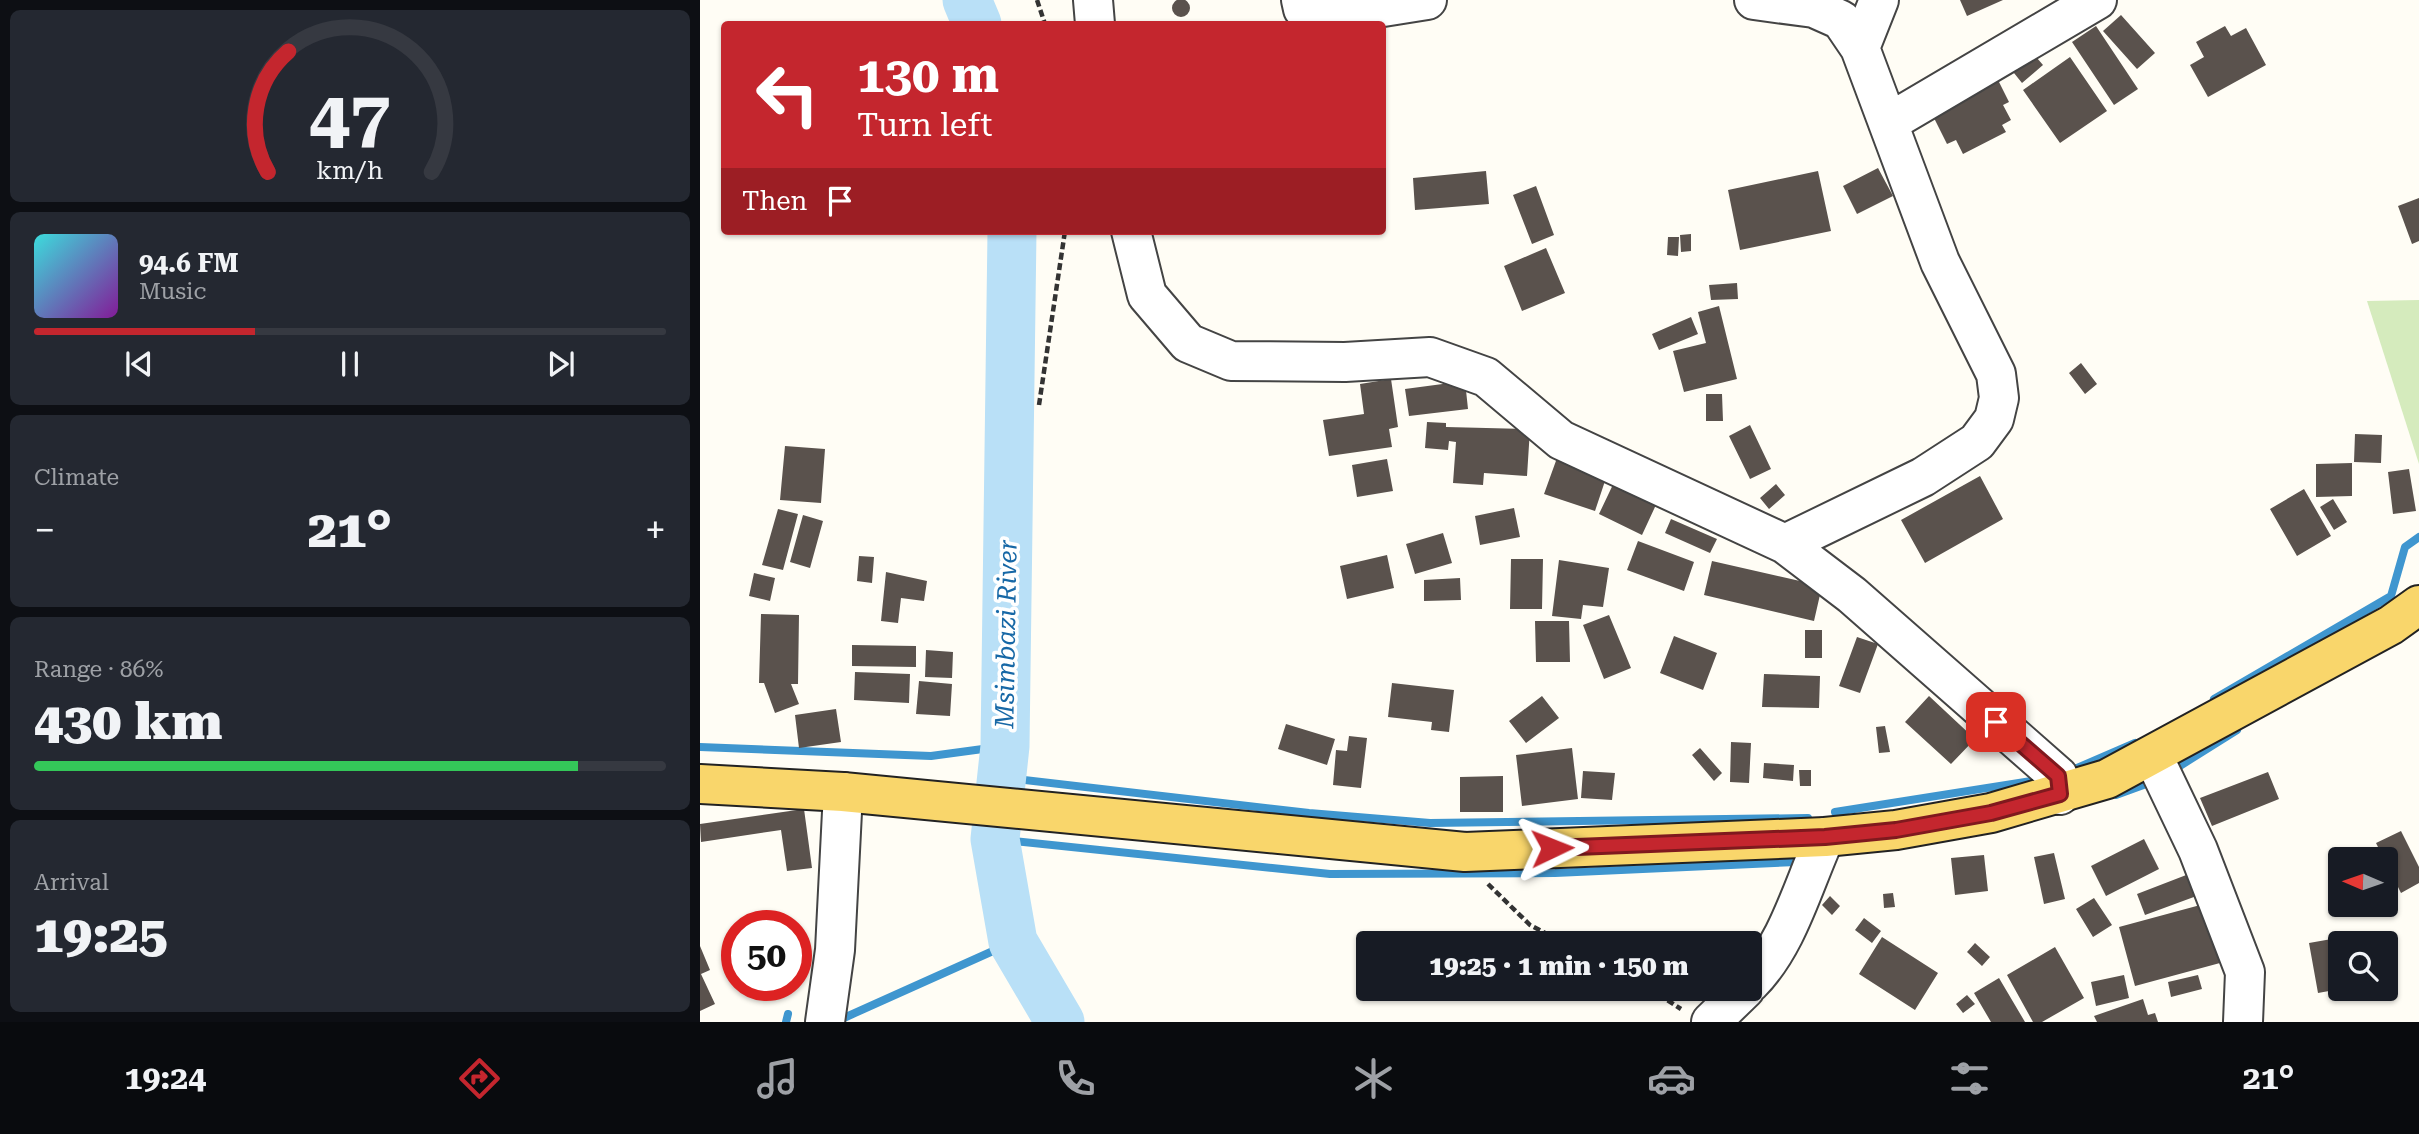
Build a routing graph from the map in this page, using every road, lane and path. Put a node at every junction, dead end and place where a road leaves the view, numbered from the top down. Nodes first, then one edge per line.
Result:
1 (1037, 0) edge
2 (1093, 0) edge
3 (1301, 0) edge
4 (1427, 0) edge
5 (1754, 0) edge
6 (1879, 0) edge
7 (2097, 0) edge
8 (1044, 21) edge
9 (1095, 21) edge
10 (1860, 48) junction
11 (1888, 123) junction
12 (1064, 235) edge
13 (1132, 235) edge
14 (1039, 405) dead end
15 (1785, 544) junction
16 (2419, 605) edge
17 (2153, 756) junction
18 (700, 784) edge
19 (843, 792) junction
20 (2060, 794) junction
21 (1825, 837) junction
22 (1465, 852) junction
23 (1541, 931) edge
24 (1762, 966) edge
25 (1733, 1001) edge
26 (825, 1022) edge
27 (1711, 1022) edge
28 (2244, 1022) edge

1 - 8 path
2 - 9 street
3 - 4 street
5 - 10 street
6 - 10 street
7 - 11 street
10 - 11 street
11 - 15 street
12 - 14 path
13 - 15 street
15 - 20 street
16 - 17 main road
17 - 20 main road
17 - 28 street
18 - 19 main road
19 - 22 main road
19 - 26 street
20 - 21 main road
21 - 22 main road
21 - 24 street
22 - 23 path
25 - 27 street

